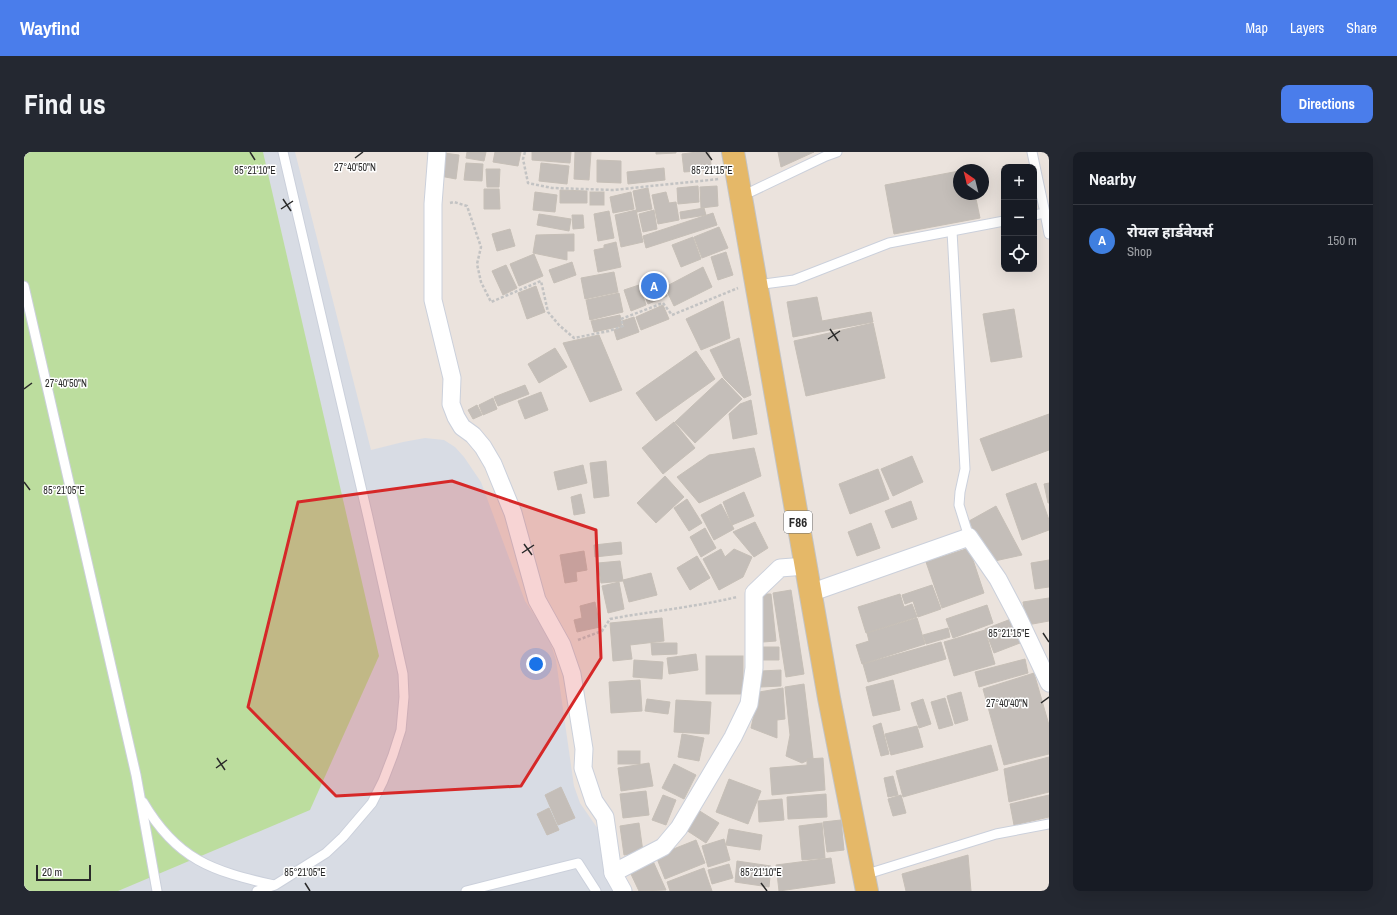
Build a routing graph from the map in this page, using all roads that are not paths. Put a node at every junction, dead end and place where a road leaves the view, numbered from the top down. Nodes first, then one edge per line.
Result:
1 (283, 152) edge
2 (437, 152) edge
3 (733, 152) edge
4 (837, 152) edge
5 (1032, 152) edge
6 (739, 187) junction
7 (1045, 213) junction
8 (1037, 214) edge
9 (1001, 222) edge
10 (952, 231) junction
11 (1049, 234) edge
12 (757, 285) junction
13 (24, 286) edge
14 (968, 537) junction
15 (806, 566) junction
16 (810, 593) junction
17 (1049, 683) edge
18 (140, 797) junction
19 (1049, 824) edge
20 (613, 873) junction
21 (866, 883) edge
22 (275, 885) junction
23 (157, 891) edge
24 (257, 891) edge
25 (466, 891) edge
26 (596, 891) edge
27 (623, 891) edge

1 - 22 lane
2 - 20 street
3 - 6 main road, F86
4 - 6 lane
5 - 7 lane
6 - 12 main road, F86
7 - 8 lane
7 - 11 lane
9 - 10 lane
10 - 12 lane
10 - 14 lane
12 - 15 main road, F86
13 - 18 lane
14 - 16 street
14 - 17 street
15 - 16 main road, F86
15 - 20 street
16 - 21 main road, F86
18 - 22 lane
18 - 23 lane
19 - 21 lane
20 - 27 street
22 - 24 lane
25 - 26 lane

